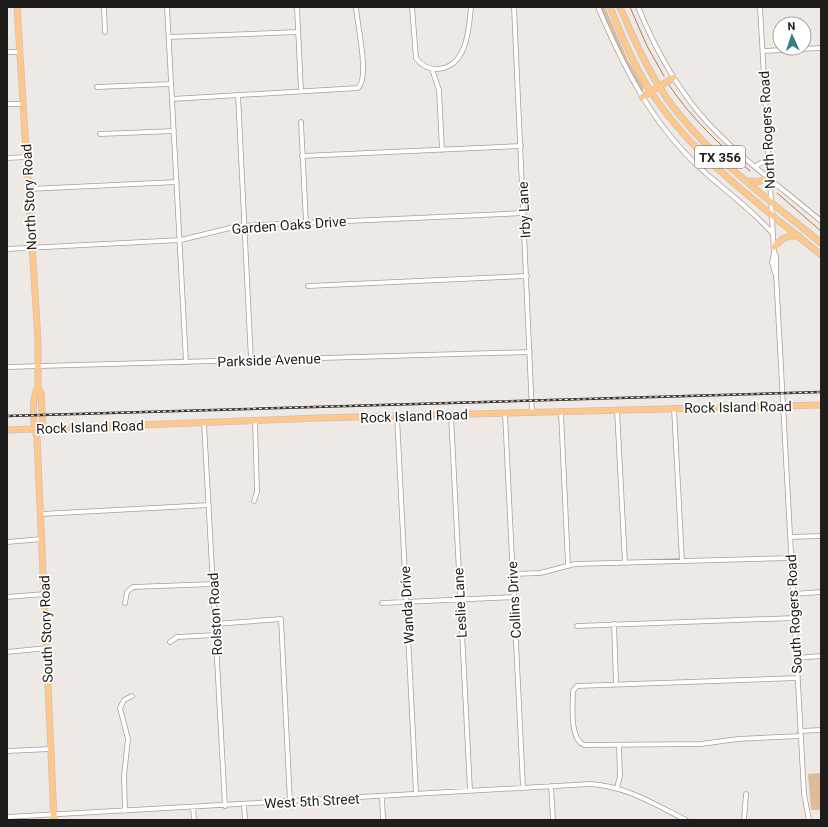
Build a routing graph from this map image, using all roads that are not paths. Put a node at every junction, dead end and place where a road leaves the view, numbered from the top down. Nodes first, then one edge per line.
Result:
1 (17, 7) edge
2 (104, 7) edge
3 (167, 7) edge
4 (297, 7) edge
5 (356, 7) edge
6 (412, 7) edge
7 (471, 7) edge
8 (514, 7) edge
9 (598, 7) edge
10 (610, 7) edge
11 (620, 7) edge
12 (638, 7) edge
13 (760, 7) edge
14 (105, 32) dead end
15 (298, 32) junction
16 (169, 37) junction
17 (821, 48) edge
18 (763, 51) junction
19 (7, 52) edge
20 (20, 52) junction
21 (432, 69) junction
22 (673, 78) junction
23 (171, 84) junction
24 (659, 86) junction
25 (97, 87) dead end
26 (301, 91) junction
27 (651, 92) junction
28 (238, 95) junction
29 (642, 97) junction
30 (172, 99) junction
31 (7, 104) edge
32 (24, 104) junction
33 (301, 122) dead end
34 (174, 131) junction
35 (100, 134) dead end
36 (521, 146) junction
37 (442, 150) junction
38 (302, 156) junction
39 (27, 157) junction
40 (7, 158) edge
41 (768, 158) junction
42 (756, 166) junction
43 (769, 177) junction
44 (748, 181) junction
45 (177, 182) junction
46 (29, 188) junction
47 (771, 202) junction
48 (524, 213) junction
49 (772, 214) junction
50 (821, 221) edge
51 (306, 223) junction
52 (245, 226) junction
53 (773, 234) junction
54 (798, 236) junction
55 (181, 240) junction
56 (821, 243) edge
57 (32, 248) junction
58 (7, 249) edge
59 (774, 250) junction
60 (821, 255) edge
61 (527, 276) junction
62 (308, 286) dead end
63 (530, 352) junction
64 (251, 360) junction
65 (186, 362) junction
66 (7, 367) edge
67 (38, 367) junction
68 (38, 386) junction
69 (821, 405) edge
70 (783, 406) junction
71 (674, 408) junction
72 (617, 410) junction
73 (561, 412) junction
74 (532, 413) junction
75 (505, 414) junction
76 (451, 415) junction
77 (397, 417) junction
78 (255, 421) junction
79 (204, 423) junction
80 (43, 428) junction
81 (35, 429) junction
82 (7, 430) edge
83 (37, 438) junction
84 (254, 501) dead end
85 (209, 505) junction
86 (41, 514) junction
87 (821, 536) edge
88 (790, 537) junction
89 (42, 539) junction
90 (7, 542) edge
91 (791, 558) junction
92 (682, 561) junction
93 (625, 563) junction
94 (568, 565) junction
95 (513, 574) junction
96 (213, 584) junction
97 (821, 592) edge
98 (44, 594) junction
99 (793, 594) junction
100 (7, 597) edge
101 (514, 597) junction
102 (460, 599) junction
103 (407, 602) junction
104 (125, 603) dead end
105 (382, 603) dead end
106 (794, 618) junction
107 (215, 624) junction
108 (614, 624) junction
109 (577, 626) dead end
110 (216, 635) junction
111 (170, 642) dead end
112 (47, 648) junction
113 (7, 652) edge
114 (821, 656) edge
115 (796, 658) junction
116 (797, 678) junction
117 (616, 683) junction
118 (132, 696) dead end
119 (821, 730) edge
120 (800, 734) junction
121 (620, 745) junction
122 (51, 749) junction
123 (7, 751) edge
124 (551, 786) junction
125 (523, 787) junction
126 (617, 788) junction
127 (470, 790) junction
128 (416, 793) junction
129 (746, 794) dead end
130 (382, 797) junction
131 (290, 802) junction
132 (244, 805) junction
133 (225, 806) junction
134 (193, 807) junction
135 (125, 811) junction
136 (7, 817) edge
137 (54, 818) edge
138 (194, 820) edge
139 (245, 820) edge
140 (383, 820) edge
141 (553, 820) edge
142 (686, 820) edge
143 (744, 820) edge
144 (809, 820) edge

1 - 20 main road, North Story Road
2 - 14 street
3 - 16 street
4 - 15 street
5 - 26 street
6 - 21 street
7 - 21 street
8 - 36 street, Irby Lane
9 - 29 street
10 - 27 main road, TX 356
11 - 24 main road, TX 356
12 - 22 street
13 - 18 street, North Rogers Road
15 - 16 street
15 - 26 street
16 - 23 street
17 - 18 street
18 - 41 street, North Rogers Road
19 - 20 street
20 - 32 main road, North Story Road
21 - 37 street
22 - 24 main road
22 - 42 street
23 - 25 street
23 - 30 street
24 - 27 main road
24 - 44 main road, TX 356
26 - 28 street
27 - 29 main road
27 - 49 main road, TX 356
28 - 30 street
28 - 52 street
29 - 53 street
30 - 34 street
31 - 32 street
32 - 39 main road, North Story Road
33 - 38 street
34 - 35 street
34 - 45 street
36 - 37 street
36 - 48 street, Irby Lane
37 - 38 street
38 - 51 street
39 - 40 street
39 - 46 main road, North Story Road
41 - 42 street
41 - 43 street, North Rogers Road
42 - 43 street
43 - 44 main road
43 - 47 street, North Rogers Road
43 - 50 street
44 - 47 main road, TX 356
45 - 46 street
45 - 55 street
46 - 57 main road, North Story Road
47 - 49 street, North Rogers Road
47 - 56 main road, TX 356
48 - 51 street, Garden Oaks Drive
48 - 61 street, Irby Lane
49 - 53 street, North Rogers Road
49 - 54 main road, TX 356
51 - 52 street, Garden Oaks Drive
52 - 55 street, Garden Oaks Drive
52 - 64 street
53 - 59 street, North Rogers Road
54 - 59 main road
54 - 60 main road, TX 356
55 - 57 street, Garden Oaks Drive
55 - 65 street
57 - 58 street, Garden Oaks Drive
57 - 67 main road, North Story Road
59 - 70 street, North Rogers Road
61 - 62 street
61 - 63 street, Irby Lane
63 - 64 street, Parkside Avenue
63 - 74 street, Irby Lane
64 - 65 street, Parkside Avenue
65 - 67 street, Parkside Avenue
66 - 67 street, Parkside Avenue
67 - 68 main road, North Story Road
68 - 80 main road, North Story Road
68 - 81 main road, North Story Road
69 - 70 main road, Rock Island Road
70 - 71 main road, Rock Island Road
70 - 88 street, South Rogers Road
71 - 72 main road, Rock Island Road
71 - 92 street
72 - 73 main road, Rock Island Road
72 - 93 street
73 - 74 main road, Rock Island Road
73 - 94 street
74 - 75 main road, Rock Island Road
75 - 76 main road, Rock Island Road
75 - 95 street, Collins Drive
76 - 77 main road, Rock Island Road
76 - 102 street, Leslie Lane
77 - 78 main road, Rock Island Road
77 - 103 street, Wanda Drive
78 - 79 main road, Rock Island Road
78 - 84 street
79 - 80 main road, Rock Island Road
79 - 85 street, Rolston Road
80 - 81 main road, Rock Island Road
80 - 83 main road
81 - 82 main road, Rock Island Road
81 - 83 main road, South Story Road
83 - 86 main road, South Story Road
85 - 86 street
85 - 96 street, Rolston Road
86 - 89 main road, South Story Road
87 - 88 street
88 - 91 street, South Rogers Road
89 - 90 street
89 - 98 main road, South Story Road
91 - 92 street
91 - 99 street, South Rogers Road
92 - 93 street
93 - 94 street
94 - 95 street
95 - 101 street, Collins Drive
96 - 104 street
96 - 107 street, Rolston Road
97 - 99 street
98 - 100 street
98 - 112 main road, South Story Road
99 - 106 street, South Rogers Road
101 - 102 street
101 - 125 street, Collins Drive
102 - 103 street
102 - 127 street, Leslie Lane
103 - 105 street
103 - 128 street, Wanda Drive
106 - 108 street
106 - 115 street, South Rogers Road
107 - 110 street, Rolston Road
107 - 131 street
108 - 109 street
108 - 117 street
110 - 111 street
110 - 133 street, Rolston Road
112 - 113 street
112 - 122 main road, South Story Road
114 - 115 street
115 - 116 street, South Rogers Road
116 - 117 street
116 - 120 street, South Rogers Road
117 - 121 street
118 - 135 street
119 - 120 street
120 - 121 street
120 - 144 street, South Rogers Road
121 - 126 street
122 - 123 street
122 - 137 main road, South Story Road
124 - 125 street, West 5th Street
124 - 126 street, West 5th Street
124 - 141 street
125 - 127 street, West 5th Street
126 - 142 street, West 5th Street
127 - 128 street, West 5th Street
128 - 130 street, West 5th Street
129 - 143 street
130 - 131 street, West 5th Street
130 - 140 street
131 - 132 street, West 5th Street
132 - 133 street, West 5th Street
132 - 139 street
133 - 134 street, West 5th Street
134 - 135 street, West 5th Street
134 - 138 street
135 - 137 street, West 5th Street
136 - 137 street, West 5th Street

